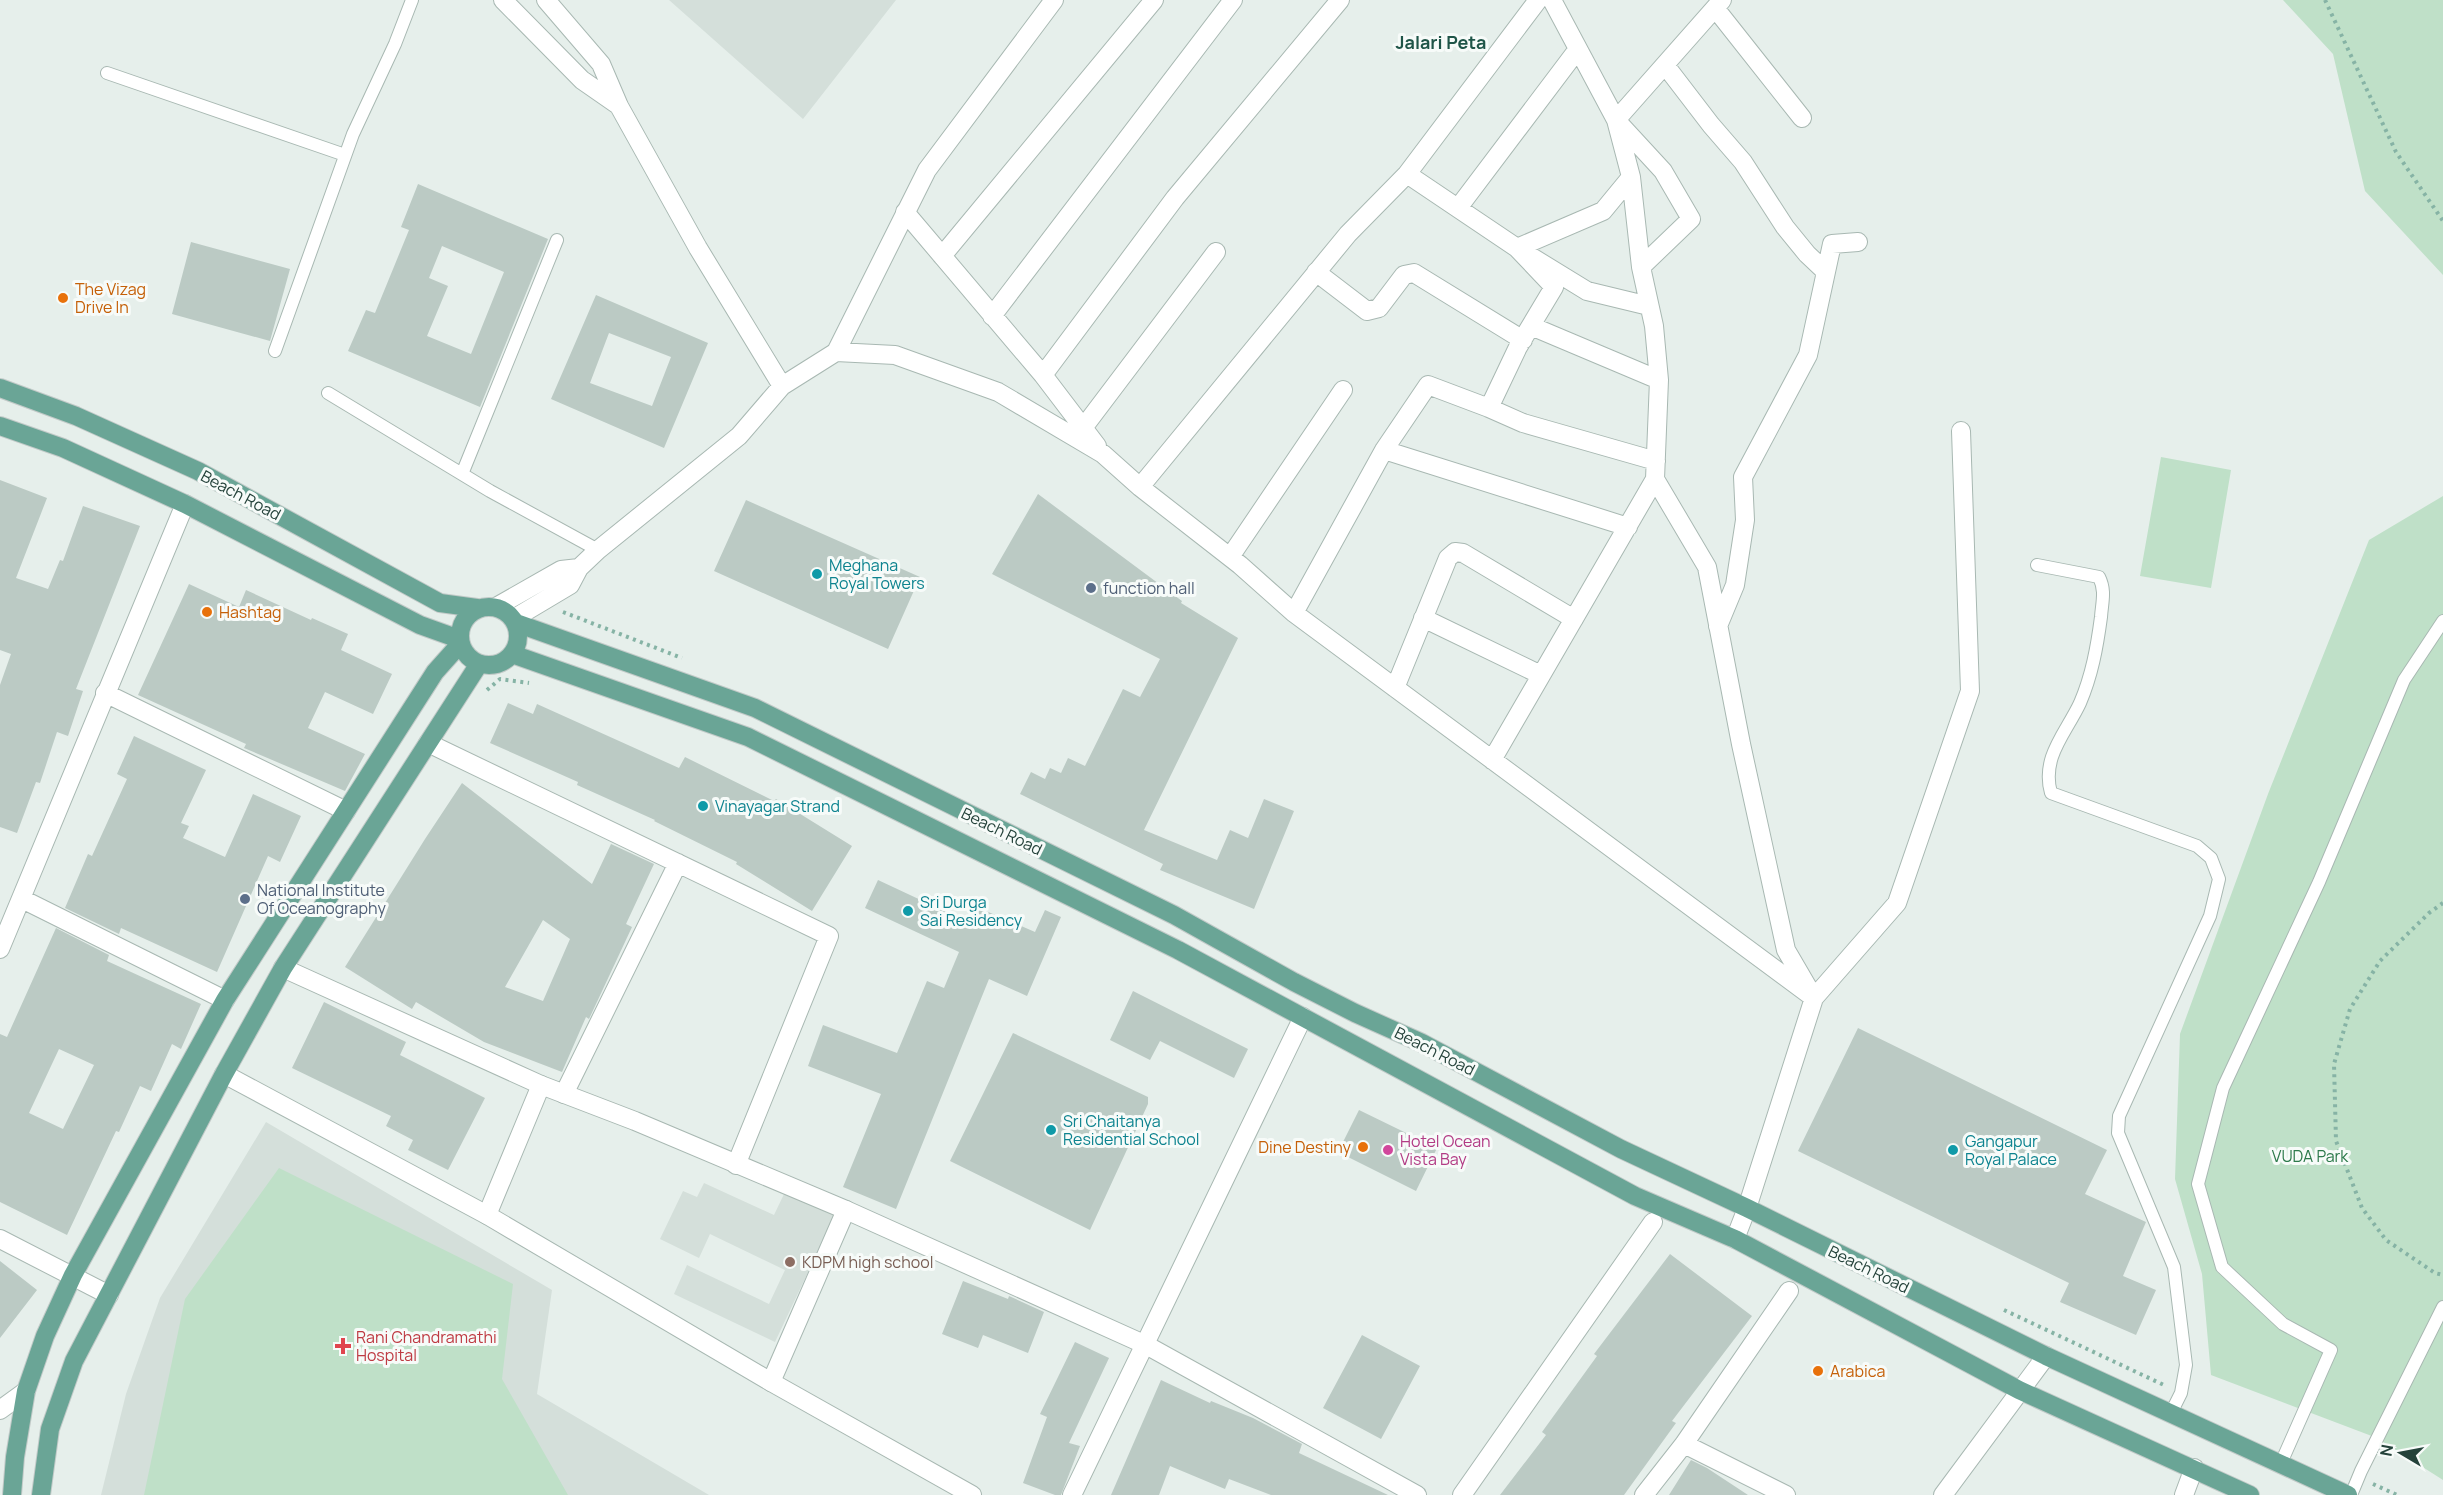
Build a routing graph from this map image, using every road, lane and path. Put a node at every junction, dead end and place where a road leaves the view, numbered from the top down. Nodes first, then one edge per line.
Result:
1 (412, 0) edge
2 (503, 0) edge
3 (546, 0) edge
4 (1054, 0) edge
5 (1154, 0) edge
6 (1233, 0) edge
7 (1340, 0) edge
8 (1538, 0) edge
9 (1552, 0) edge
10 (2325, 0) edge
11 (1719, 4) edge
12 (1578, 49) junction
13 (1665, 65) junction
14 (107, 73) dead end
15 (619, 106) junction
16 (1802, 118) dead end
17 (1616, 120) junction
18 (345, 155) junction
19 (1407, 174) junction
20 (1631, 177) junction
21 (1458, 208) junction
22 (905, 212) junction
23 (2443, 221) edge
24 (557, 240) dead end
25 (1858, 242) dead end
26 (1517, 248) junction
27 (1216, 252) dead end
28 (942, 256) junction
29 (1641, 267) junction
30 (1316, 272) junction
31 (1826, 272) junction
32 (1649, 306) junction
33 (992, 316) junction
34 (1527, 333) junction
35 (275, 351) dead end
36 (836, 352) junction
37 (1043, 375) junction
38 (1659, 380) junction
39 (782, 386) junction
40 (0, 388) edge
41 (1343, 390) dead end
42 (328, 393) dead end
43 (1489, 408) junction
44 (0, 426) edge
45 (1083, 428) junction
46 (1961, 431) dead end
47 (1384, 450) junction
48 (1103, 454) junction
49 (1655, 470) junction
50 (462, 474) junction
51 (1140, 487) junction
52 (185, 504) junction
53 (1628, 527) junction
54 (598, 550) junction
55 (1230, 557) junction
56 (2037, 565) dead end
57 (579, 568) junction
58 (496, 607) junction
59 (477, 608) junction
60 (1294, 613) junction
61 (1424, 618) junction
62 (1574, 619) junction
63 (514, 621) junction
64 (2443, 621) edge
65 (1718, 626) junction
66 (460, 642) junction
67 (512, 654) junction
68 (479, 664) junction
69 (1541, 675) junction
70 (534, 684) dead end
71 (1395, 688) junction
72 (105, 693) junction
73 (484, 693) dead end
74 (428, 743) junction
75 (1492, 760) junction
76 (346, 811) junction
77 (678, 863) junction
78 (22, 899) junction
79 (2443, 903) edge
80 (0, 949) edge
81 (283, 968) junction
82 (1814, 998) junction
83 (225, 1000) junction
84 (1302, 1017) junction
85 (225, 1074) junction
86 (541, 1086) junction
87 (564, 1094) junction
88 (736, 1165) junction
89 (1747, 1208) junction
90 (846, 1210) junction
91 (488, 1215) junction
92 (1653, 1222) dead end
93 (0, 1239) edge
94 (1735, 1239) junction
95 (73, 1275) junction
96 (2443, 1275) edge
97 (1789, 1291) dead end
98 (109, 1295) junction
99 (2443, 1307) edge
100 (1146, 1345) junction
101 (2046, 1356) junction
102 (771, 1382) junction
103 (2019, 1390) junction
104 (26, 1391) junction
105 (0, 1410) edge
106 (2171, 1413) junction
107 (1684, 1444) junction
108 (2281, 1463) junction
109 (2194, 1468) junction
110 (12, 1495) edge
111 (41, 1495) edge
112 (972, 1495) edge
113 (1072, 1495) edge
114 (1417, 1495) edge
115 (1462, 1495) edge
116 (1644, 1495) edge
117 (1786, 1495) edge
118 (1943, 1495) edge
119 (2184, 1495) edge
120 (2250, 1495) edge
121 (2350, 1495) edge

1 - 18 lane
2 - 15 street
3 - 15 street
4 - 22 street
5 - 28 street
6 - 33 street
7 - 37 street
8 - 19 street
9 - 12 street
10 - 23 path
11 - 13 street
11 - 16 street
12 - 17 street
12 - 21 street
13 - 17 street
13 - 31 street
14 - 18 lane
15 - 39 street
17 - 20 street
17 - 29 street
18 - 35 lane
19 - 21 street
19 - 30 street
20 - 26 street
20 - 29 street
21 - 26 street
22 - 28 street
22 - 36 street
24 - 50 lane
25 - 31 street
26 - 32 street
26 - 34 street
27 - 45 street
28 - 33 street
29 - 32 street
30 - 34 street
30 - 51 street
31 - 65 street
32 - 38 street
33 - 37 street
34 - 38 street
34 - 43 street
36 - 39 street
36 - 48 street
37 - 45 street
38 - 49 street
39 - 54 street
40 - 59 main road, Beach Road
41 - 55 street
42 - 50 lane
43 - 47 street
43 - 49 street
44 - 52 main road, Beach Road
45 - 48 street
46 - 82 street
47 - 53 street
47 - 60 street
48 - 51 street
49 - 53 street
49 - 65 street
50 - 54 lane
51 - 55 street
52 - 66 main road, Beach Road
52 - 72 street
53 - 62 street
54 - 57 street
55 - 60 street
56 - 106 lane
57 - 58 street
57 - 63 street
58 - 59 main road
58 - 63 main road
59 - 66 main road
60 - 71 street
61 - 62 street
61 - 69 street
61 - 71 street
62 - 69 street
63 - 67 main road
63 - 89 main road, Beach Road
64 - 108 lane
65 - 82 street
66 - 68 main road
66 - 76 main road
67 - 68 main road
67 - 84 main road, Beach Road
68 - 74 main road
69 - 75 street
70 - 73 path
71 - 75 street
72 - 76 street
72 - 78 street
74 - 77 street
74 - 81 main road
75 - 82 street
76 - 83 main road
77 - 87 street
77 - 88 street
78 - 80 street
78 - 83 street
79 - 96 path
81 - 85 main road
81 - 86 street
82 - 89 street
83 - 95 main road
84 - 94 main road, Beach Road
84 - 100 street
85 - 91 street
85 - 98 main road
86 - 87 street
86 - 91 street
87 - 88 street
88 - 90 street
89 - 94 street
89 - 101 main road, Beach Road
90 - 100 street
90 - 102 street
91 - 102 street
92 - 115 street
93 - 95 street
94 - 103 main road, Beach Road
95 - 98 street
95 - 104 main road
97 - 107 street
98 - 111 main road
99 - 121 lane
100 - 113 street
100 - 114 street
101 - 103 street
101 - 106 main road, Beach Road
102 - 112 street
103 - 109 main road, Beach Road
103 - 118 street
104 - 105 street
104 - 110 main road
106 - 108 main road, Beach Road
107 - 116 street
107 - 117 street
108 - 121 main road, Beach Road
109 - 119 street
109 - 120 main road, Beach Road

